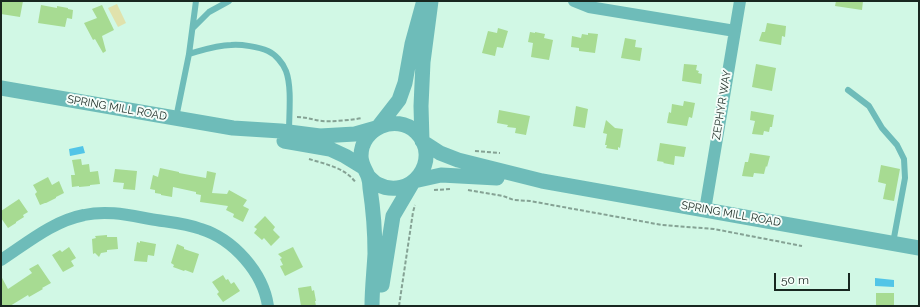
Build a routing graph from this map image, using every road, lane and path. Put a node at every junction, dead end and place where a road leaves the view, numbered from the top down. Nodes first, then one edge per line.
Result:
1 (196, 1) edge
2 (229, 1) edge
3 (423, 1) edge
4 (431, 1) edge
5 (574, 1) edge
6 (740, 1) edge
7 (193, 28) junction
8 (735, 31) junction
9 (189, 54) junction
10 (1, 88) edge
11 (848, 90) dead end
12 (289, 116) junction
13 (366, 117) dead end
14 (176, 118) junction
15 (233, 128) junction
16 (377, 128) junction
17 (289, 132) junction
18 (423, 142) junction
19 (472, 150) dead end
20 (500, 153) dead end
21 (306, 158) dead end
22 (363, 176) junction
23 (414, 181) junction
24 (542, 181) junction
25 (452, 189) dead end
26 (433, 190) dead end
27 (466, 190) dead end
28 (415, 203) dead end
29 (705, 210) junction
30 (893, 243) junction
31 (802, 246) dead end
32 (919, 248) edge
33 (1, 260) edge
34 (268, 306) edge
35 (372, 306) edge
36 (378, 306) edge
37 (399, 306) edge

1 - 7 lane
2 - 7 lane
3 - 16 street
4 - 18 street
5 - 8 street
6 - 8 street, ZEPHYR WAY
7 - 9 lane
8 - 29 street, ZEPHYR WAY
9 - 12 lane
9 - 14 lane
10 - 14 street, SPRING MILL ROAD
11 - 30 lane
12 - 13 path
12 - 17 lane
14 - 15 street, SPRING MILL ROAD
15 - 17 street, SPRING MILL ROAD
15 - 22 street, SPRING MILL ROAD
16 - 17 street, SPRING MILL ROAD
16 - 18 street
16 - 22 street
18 - 23 street
18 - 24 street, SPRING MILL ROAD
19 - 20 path
21 - 22 path
22 - 23 street
22 - 35 street
23 - 24 street, SPRING MILL ROAD
23 - 36 street
24 - 29 street, SPRING MILL ROAD
25 - 26 path
27 - 31 path
28 - 37 path
29 - 30 street, SPRING MILL ROAD
30 - 32 street, SPRING MILL ROAD
33 - 34 street

